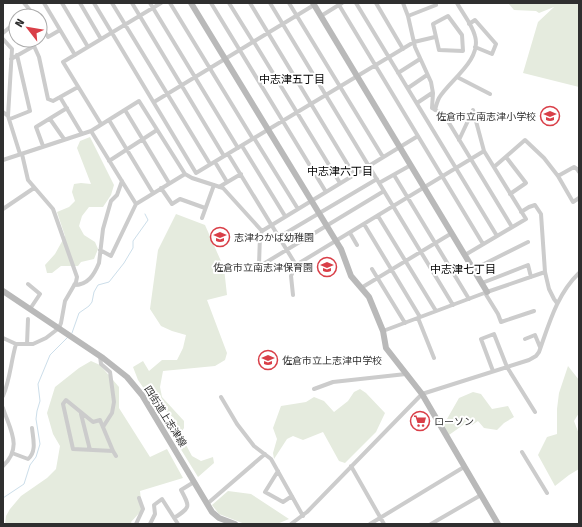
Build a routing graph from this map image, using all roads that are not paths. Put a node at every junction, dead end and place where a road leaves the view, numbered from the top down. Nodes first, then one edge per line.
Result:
1 (44, 3) edge
2 (62, 3) edge
3 (80, 3) edge
4 (94, 3) edge
5 (112, 3) edge
6 (132, 3) edge
7 (150, 3) edge
8 (161, 3) edge
9 (170, 3) edge
10 (191, 3) edge
11 (211, 3) edge
12 (229, 3) edge
13 (250, 3) edge
14 (270, 3) edge
15 (290, 3) edge
16 (356, 3) edge
17 (376, 3) edge
18 (403, 3) edge
19 (435, 3) edge
20 (457, 3) edge
21 (314, 4) edge
22 (341, 4) edge
23 (153, 8) junction
24 (140, 16) junction
25 (297, 16) junction
26 (321, 16) junction
27 (408, 16) junction
28 (125, 24) junction
29 (283, 24) junction
30 (469, 24) junction
31 (60, 30) junction
32 (112, 33) junction
33 (268, 33) junction
34 (48, 37) edge
35 (436, 37) junction
36 (3, 39) edge
37 (101, 39) junction
38 (254, 42) junction
39 (414, 42) junction
40 (88, 47) junction
41 (476, 47) junction
42 (403, 49) junction
43 (240, 50) junction
44 (74, 55) junction
45 (17, 56) junction
46 (389, 57) junction
47 (11, 59) junction
48 (225, 59) junction
49 (420, 60) junction
50 (375, 65) junction
51 (210, 68) junction
52 (398, 73) junction
53 (428, 75) junction
54 (357, 76) junction
55 (195, 77) junction
56 (457, 77) junction
57 (182, 85) junction
58 (340, 86) junction
59 (78, 87) junction
60 (408, 88) junction
61 (432, 93) junction
62 (168, 94) junction
63 (490, 94) dead end
64 (326, 95) junction
65 (60, 97) junction
66 (154, 102) junction
67 (417, 103) junction
68 (311, 104) junction
69 (67, 108) junction
70 (125, 110) junction
71 (435, 110) junction
72 (3, 112) edge
73 (298, 112) junction
74 (9, 118) junction
75 (50, 119) junction
76 (109, 120) junction
77 (283, 121) junction
78 (101, 124) junction
79 (157, 130) junction
80 (268, 130) junction
81 (91, 131) junction
82 (82, 134) junction
83 (418, 136) junction
84 (254, 138) junction
85 (64, 139) junction
86 (143, 140) junction
87 (459, 140) junction
88 (43, 146) junction
89 (240, 147) junction
90 (400, 147) junction
91 (127, 150) junction
92 (484, 151) junction
93 (21, 154) junction
94 (226, 155) junction
95 (383, 157) junction
96 (506, 157) junction
97 (471, 159) junction
98 (3, 160) edge
99 (109, 160) junction
100 (215, 162) junction
101 (210, 164) junction
102 (411, 165) junction
103 (369, 166) junction
104 (494, 167) junction
105 (456, 168) junction
106 (579, 172) edge
107 (185, 174) junction
108 (240, 174) junction
109 (354, 175) junction
110 (394, 175) junction
111 (442, 176) junction
112 (558, 176) junction
113 (376, 179) junction
114 (122, 181) junction
115 (227, 182) junction
116 (169, 183) junction
117 (340, 183) junction
118 (379, 184) junction
119 (216, 186) junction
120 (424, 187) junction
121 (34, 188) junction
122 (161, 188) junction
123 (384, 191) junction
124 (326, 192) junction
125 (153, 194) junction
126 (510, 194) junction
127 (408, 197) junction
128 (579, 198) edge
129 (311, 201) junction
130 (136, 204) junction
131 (393, 206) junction
132 (205, 208) junction
133 (3, 209) edge
134 (298, 209) junction
135 (521, 212) junction
136 (319, 213) junction
137 (285, 216) junction
138 (378, 216) junction
139 (202, 218) dead end
140 (364, 224) junction
141 (272, 225) junction
142 (327, 226) junction
143 (512, 227) junction
144 (262, 231) junction
145 (350, 233) junction
146 (452, 234) junction
147 (497, 236) junction
148 (279, 237) junction
149 (336, 241) junction
150 (528, 242) dead end
151 (435, 243) junction
152 (483, 244) junction
153 (357, 245) dead end
154 (100, 250) junction
155 (287, 250) junction
156 (421, 252) junction
157 (465, 255) junction
158 (406, 261) junction
159 (296, 265) junction
160 (372, 269) dead end
161 (474, 269) junction
162 (391, 270) junction
163 (545, 272) junction
164 (579, 273) edge
165 (531, 277) junction
166 (377, 278) junction
167 (482, 283) junction
168 (28, 284) dead end
169 (74, 285) junction
170 (361, 288) junction
171 (3, 291) edge
172 (486, 292) junction
173 (293, 295) dead end
174 (469, 299) junction
175 (557, 303) junction
176 (453, 305) junction
177 (30, 309) junction
178 (534, 310) dead end
179 (436, 311) junction
180 (419, 318) junction
181 (28, 319) dead end
182 (404, 323) junction
183 (59, 328) junction
184 (383, 331) junction
185 (3, 338) edge
186 (525, 339) dead end
187 (16, 344) junction
188 (27, 344) junction
189 (540, 348) junction
190 (100, 356) junction
191 (434, 358) dead end
192 (507, 367) junction
193 (9, 372) junction
194 (493, 372) junction
195 (3, 373) edge
196 (406, 374) junction
197 (314, 389) dead end
198 (422, 394) junction
199 (3, 396) edge
200 (221, 397) dead end
201 (3, 408) edge
202 (535, 412) dead end
203 (81, 413) junction
204 (103, 427) junction
205 (32, 428) dead end
206 (90, 450) junction
207 (113, 451) junction
208 (522, 452) dead end
209 (12, 453) junction
210 (265, 454) junction
211 (116, 456) dead end
212 (3, 466) edge
213 (351, 466) junction
214 (464, 467) junction
215 (278, 471) junction
216 (194, 482) junction
217 (547, 493) dead end
218 (292, 496) junction
219 (481, 496) junction
220 (139, 498) dead end
221 (207, 504) junction
222 (303, 516) junction
223 (380, 517) junction
224 (174, 518) junction
225 (136, 523) edge
226 (142, 524) edge
227 (150, 524) edge
228 (178, 524) edge
229 (235, 524) edge
230 (291, 524) edge
231 (370, 524) edge
232 (384, 524) edge
233 (431, 524) edge
234 (498, 524) edge

1 - 31 street
2 - 40 street
3 - 37 street
4 - 32 street
5 - 28 street
6 - 24 street
7 - 23 street
8 - 23 street
9 - 51 street
10 - 48 street
11 - 43 street
12 - 38 street
13 - 33 street
14 - 29 street
15 - 25 street
16 - 46 street
17 - 42 street
18 - 27 street
19 - 27 street
20 - 30 street
21 - 25 street
21 - 26 street
22 - 26 street
22 - 50 street
23 - 24 street
23 - 55 street
24 - 28 street
24 - 57 street
25 - 29 street
25 - 58 street
26 - 54 street
27 - 39 street
28 - 32 street
28 - 62 street
29 - 33 street
29 - 64 street
30 - 41 street
30 - 41 street
31 - 34 street
31 - 44 street
32 - 37 street
32 - 66 street
33 - 38 street
33 - 68 street
35 - 35 street
35 - 39 street
36 - 47 street
37 - 40 street
38 - 43 street
38 - 73 street
39 - 42 street
39 - 49 street
40 - 44 street
41 - 56 street
42 - 46 street
43 - 48 street
43 - 77 street
44 - 59 street
45 - 47 street
45 - 65 street
45 - 74 street
46 - 50 street
46 - 52 street
47 - 74 street
48 - 51 street
48 - 80 street
49 - 52 street
49 - 53 street
50 - 54 street
50 - 83 street
51 - 55 street
51 - 84 street
52 - 60 street
53 - 60 street
53 - 61 street
54 - 58 street
54 - 90 street
55 - 57 street
55 - 89 street
56 - 63 street
56 - 71 street
57 - 62 street
57 - 94 street
58 - 64 street
58 - 95 street
59 - 65 street
59 - 78 street
60 - 67 street
61 - 67 street
61 - 71 street
62 - 66 street
62 - 101 street
64 - 68 street
64 - 103 street
65 - 69 street
66 - 101 street
67 - 105 street
68 - 73 street
68 - 109 street
69 - 75 street
69 - 82 street
70 - 76 street
70 - 79 street
70 - 86 street
71 - 87 street
72 - 74 street
73 - 77 street
73 - 117 street
74 - 93 street
75 - 85 street
75 - 88 street
76 - 78 street
76 - 91 street
77 - 80 street
77 - 124 street
78 - 81 street
79 - 86 street
79 - 107 street
80 - 84 street
80 - 129 street
81 - 82 street
81 - 99 street
82 - 85 street
83 - 90 street
83 - 111 street
84 - 89 street
84 - 134 street
85 - 88 street
86 - 91 street
86 - 116 street
87 - 92 street
87 - 97 street
88 - 93 street
89 - 94 street
89 - 137 street
90 - 95 street
90 - 102 street
91 - 99 street
91 - 125 street
92 - 97 street
92 - 104 street
93 - 98 street
93 - 121 street
94 - 100 street
94 - 108 street
95 - 103 street
96 - 104 street
96 - 112 street
96 - 126 street
97 - 105 street
97 - 143 street
99 - 114 street
100 - 101 street
100 - 115 street
102 - 110 street
102 - 120 street
103 - 109 street
103 - 113 street
104 - 126 street
105 - 111 street
105 - 147 street
106 - 112 street
107 - 116 street
107 - 119 street
108 - 115 street
108 - 141 street
109 - 117 street
110 - 118 street
110 - 127 street
111 - 120 street
111 - 152 street
112 - 128 street
113 - 118 street
113 - 136 street
114 - 130 street
114 - 154 street
115 - 119 street
116 - 122 street
117 - 124 street
118 - 123 street
119 - 132 street
119 - 144 street
120 - 127 street
120 - 146 street
121 - 133 street
121 - 169 street
122 - 125 street
122 - 132 street
123 - 131 street
123 - 142 street
124 - 129 street
125 - 130 street
126 - 135 street
127 - 131 street
127 - 151 street
129 - 134 street
129 - 136 street
130 - 154 street
131 - 138 street
131 - 156 street
132 - 139 street
134 - 137 street
135 - 143 street
135 - 163 street
136 - 142 street
136 - 148 street
137 - 141 street
138 - 140 street
138 - 158 street
140 - 145 street
140 - 162 street
141 - 144 street
141 - 148 street
142 - 149 street
142 - 155 street
143 - 147 street
144 - 155 street
145 - 149 street
145 - 153 street
146 - 151 street
146 - 157 street
147 - 152 street
148 - 155 street
149 - 159 street
149 - 170 street
150 - 161 street
151 - 156 street
151 - 174 street
152 - 157 street
154 - 169 street
155 - 159 street
156 - 158 street
156 - 176 street
157 - 161 street
158 - 162 street
158 - 179 street
159 - 173 street
160 - 166 street
161 - 167 street
162 - 166 street
162 - 180 street
163 - 165 street
163 - 175 street
164 - 175 street
165 - 167 street
165 - 172 street
166 - 170 street
166 - 182 street
167 - 172 street
168 - 177 street
169 - 183 street
170 - 184 street
171 - 177 street, 四街道上志津線
172 - 174 street
172 - 178 street
174 - 176 street
175 - 189 street
176 - 179 street
177 - 183 street, 四街道上志津線
179 - 180 street
180 - 182 street
180 - 191 street
181 - 188 street
182 - 184 street
183 - 188 street
183 - 190 street, 四街道上志津線
184 - 196 street
185 - 187 street
186 - 189 street
187 - 188 street
187 - 193 street
189 - 192 street
190 - 204 street
190 - 216 street, 四街道上志津線
192 - 194 street
192 - 194 street
192 - 202 street
193 - 195 street
193 - 199 street
194 - 198 street
196 - 197 street
196 - 198 street
198 - 213 street
198 - 214 street
200 - 210 street
201 - 209 street
203 - 204 street
203 - 206 street
203 - 206 street
204 - 207 street
205 - 209 street
206 - 207 street
207 - 211 street
208 - 217 street
209 - 212 street
210 - 215 street
210 - 221 street
213 - 222 street
213 - 223 street
214 - 219 street
214 - 223 street
215 - 218 street
215 - 218 street
216 - 221 street, 四街道上志津線
216 - 224 street
218 - 222 street
219 - 233 street
219 - 234 street
220 - 225 street
221 - 229 street, 四街道上志津線
222 - 230 street
223 - 231 street
223 - 232 street
224 - 227 street
224 - 228 street
225 - 226 street

